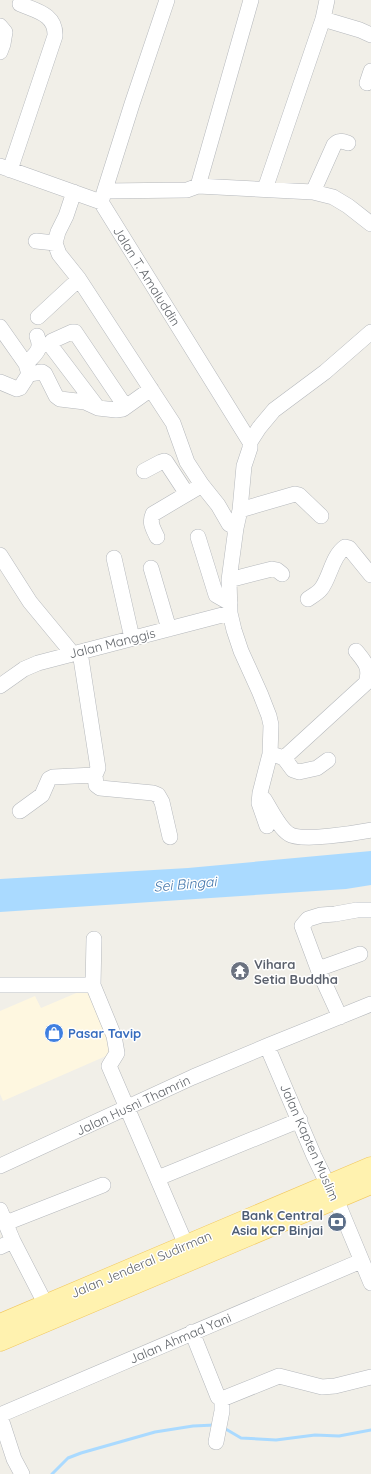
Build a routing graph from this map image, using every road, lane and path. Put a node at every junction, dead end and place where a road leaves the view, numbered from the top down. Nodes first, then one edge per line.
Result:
1 (167, 0) edge
2 (251, 0) edge
3 (327, 0) edge
4 (20, 4) dead end
5 (323, 19) junction
6 (0, 26) edge
7 (371, 35) edge
8 (0, 52) edge
9 (348, 143) dead end
10 (5, 168) edge
11 (198, 186) junction
12 (265, 189) junction
13 (74, 192) junction
14 (313, 192) junction
15 (103, 197) junction
16 (371, 224) edge
17 (36, 241) dead end
18 (55, 243) junction
19 (79, 280) junction
20 (38, 316) dead end
21 (0, 327) edge
22 (371, 332) edge
23 (37, 336) dead end
24 (27, 368) junction
25 (0, 382) edge
26 (150, 389) junction
27 (125, 406) junction
28 (98, 408) junction
29 (250, 442) junction
30 (144, 471) dead end
31 (202, 485) junction
32 (187, 494) junction
33 (240, 510) junction
34 (321, 516) dead end
35 (236, 528) junction
36 (157, 537) dead end
37 (198, 537) dead end
38 (0, 556) edge
39 (114, 558) dead end
40 (369, 567) edge
41 (152, 568) dead end
42 (282, 574) dead end
43 (229, 580) junction
44 (308, 599) dead end
45 (230, 608) junction
46 (169, 629) junction
47 (132, 638) junction
48 (76, 653) junction
49 (364, 657) edge
50 (0, 686) edge
51 (277, 756) junction
52 (328, 760) dead end
53 (95, 774) junction
54 (260, 793) junction
55 (20, 812) dead end
56 (267, 826) dead end
57 (371, 830) edge
58 (170, 837) dead end
59 (371, 910) edge
60 (94, 938) dead end
61 (360, 954) dead end
62 (318, 969) junction
63 (0, 985) edge
64 (93, 985) junction
65 (371, 1004) edge
66 (340, 1017) junction
67 (267, 1046) junction
68 (128, 1108) junction
69 (300, 1120) junction
70 (0, 1166) edge
71 (371, 1167) edge
72 (158, 1178) junction
73 (371, 1184) edge
74 (104, 1185) dead end
75 (332, 1192) junction
76 (3, 1216) edge
77 (223, 1238) junction
78 (7, 1244) edge
79 (186, 1245) junction
80 (361, 1260) junction
81 (371, 1283) edge
82 (78, 1300) junction
83 (46, 1305) junction
84 (0, 1324) edge
85 (192, 1332) junction
86 (0, 1341) edge
87 (371, 1377) edge
88 (222, 1405) junction
89 (0, 1416) edge
90 (217, 1436) dead end
91 (22, 1474) edge

1 - 15 street
2 - 11 street
3 - 5 street
4 - 10 street
5 - 7 street
5 - 12 street
6 - 8 street
9 - 14 street
10 - 13 street
11 - 12 street
11 - 15 street
12 - 14 street
13 - 15 street
13 - 18 street
14 - 16 street
15 - 29 street, Jalan T. Amaluddin
17 - 18 street
18 - 19 street
19 - 20 street
19 - 26 street
21 - 24 street
22 - 29 street
23 - 24 street
24 - 25 street
24 - 28 street
26 - 27 street
26 - 31 street
27 - 28 street
27 - 28 street
29 - 33 street
30 - 32 street
31 - 32 street
31 - 35 street
32 - 36 street
33 - 34 street
33 - 35 street
35 - 43 street
37 - 45 street
38 - 48 street
39 - 47 street
40 - 44 street
41 - 46 street
42 - 43 street
43 - 45 street
45 - 46 street, Jalan Manggis
45 - 51 street
46 - 47 street, Jalan Manggis
47 - 48 street, Jalan Manggis
48 - 50 street, Jalan Manggis
48 - 53 street
49 - 51 street
51 - 52 street
51 - 54 street
53 - 55 street
53 - 58 street
54 - 56 street
54 - 57 street
59 - 62 street
60 - 64 street
61 - 62 street
62 - 66 street
63 - 64 street
64 - 68 street
65 - 66 street, Jalan Husni Thamrin
66 - 67 street, Jalan Husni Thamrin
67 - 68 street, Jalan Husni Thamrin
67 - 69 street, Jalan Kapten Muslim
68 - 70 street, Jalan Husni Thamrin
68 - 72 street
69 - 72 street
69 - 75 street, Jalan Kapten Muslim
71 - 75 main road, Jalan Jenderal Sudirman
72 - 79 street
73 - 75 main road, Jalan Jenderal Sudirman
74 - 76 street
75 - 77 main road, Jalan Jenderal Sudirman
75 - 80 street, Jalan Kapten Muslim
76 - 78 street
77 - 79 main road, Jalan Jenderal Sudirman
77 - 82 main road, Jalan Jenderal Sudirman
78 - 83 street
79 - 82 main road, Jalan Jenderal Sudirman
80 - 81 street, Jalan Kapten Muslim
80 - 85 street, Jalan Ahmad Yani
82 - 83 main road, Jalan Jenderal Sudirman
82 - 86 main road, Jalan Jenderal Sudirman
83 - 84 main road, Jalan Jenderal Sudirman
85 - 88 street
85 - 89 street, Jalan Ahmad Yani
87 - 88 street
88 - 90 street
89 - 91 street

